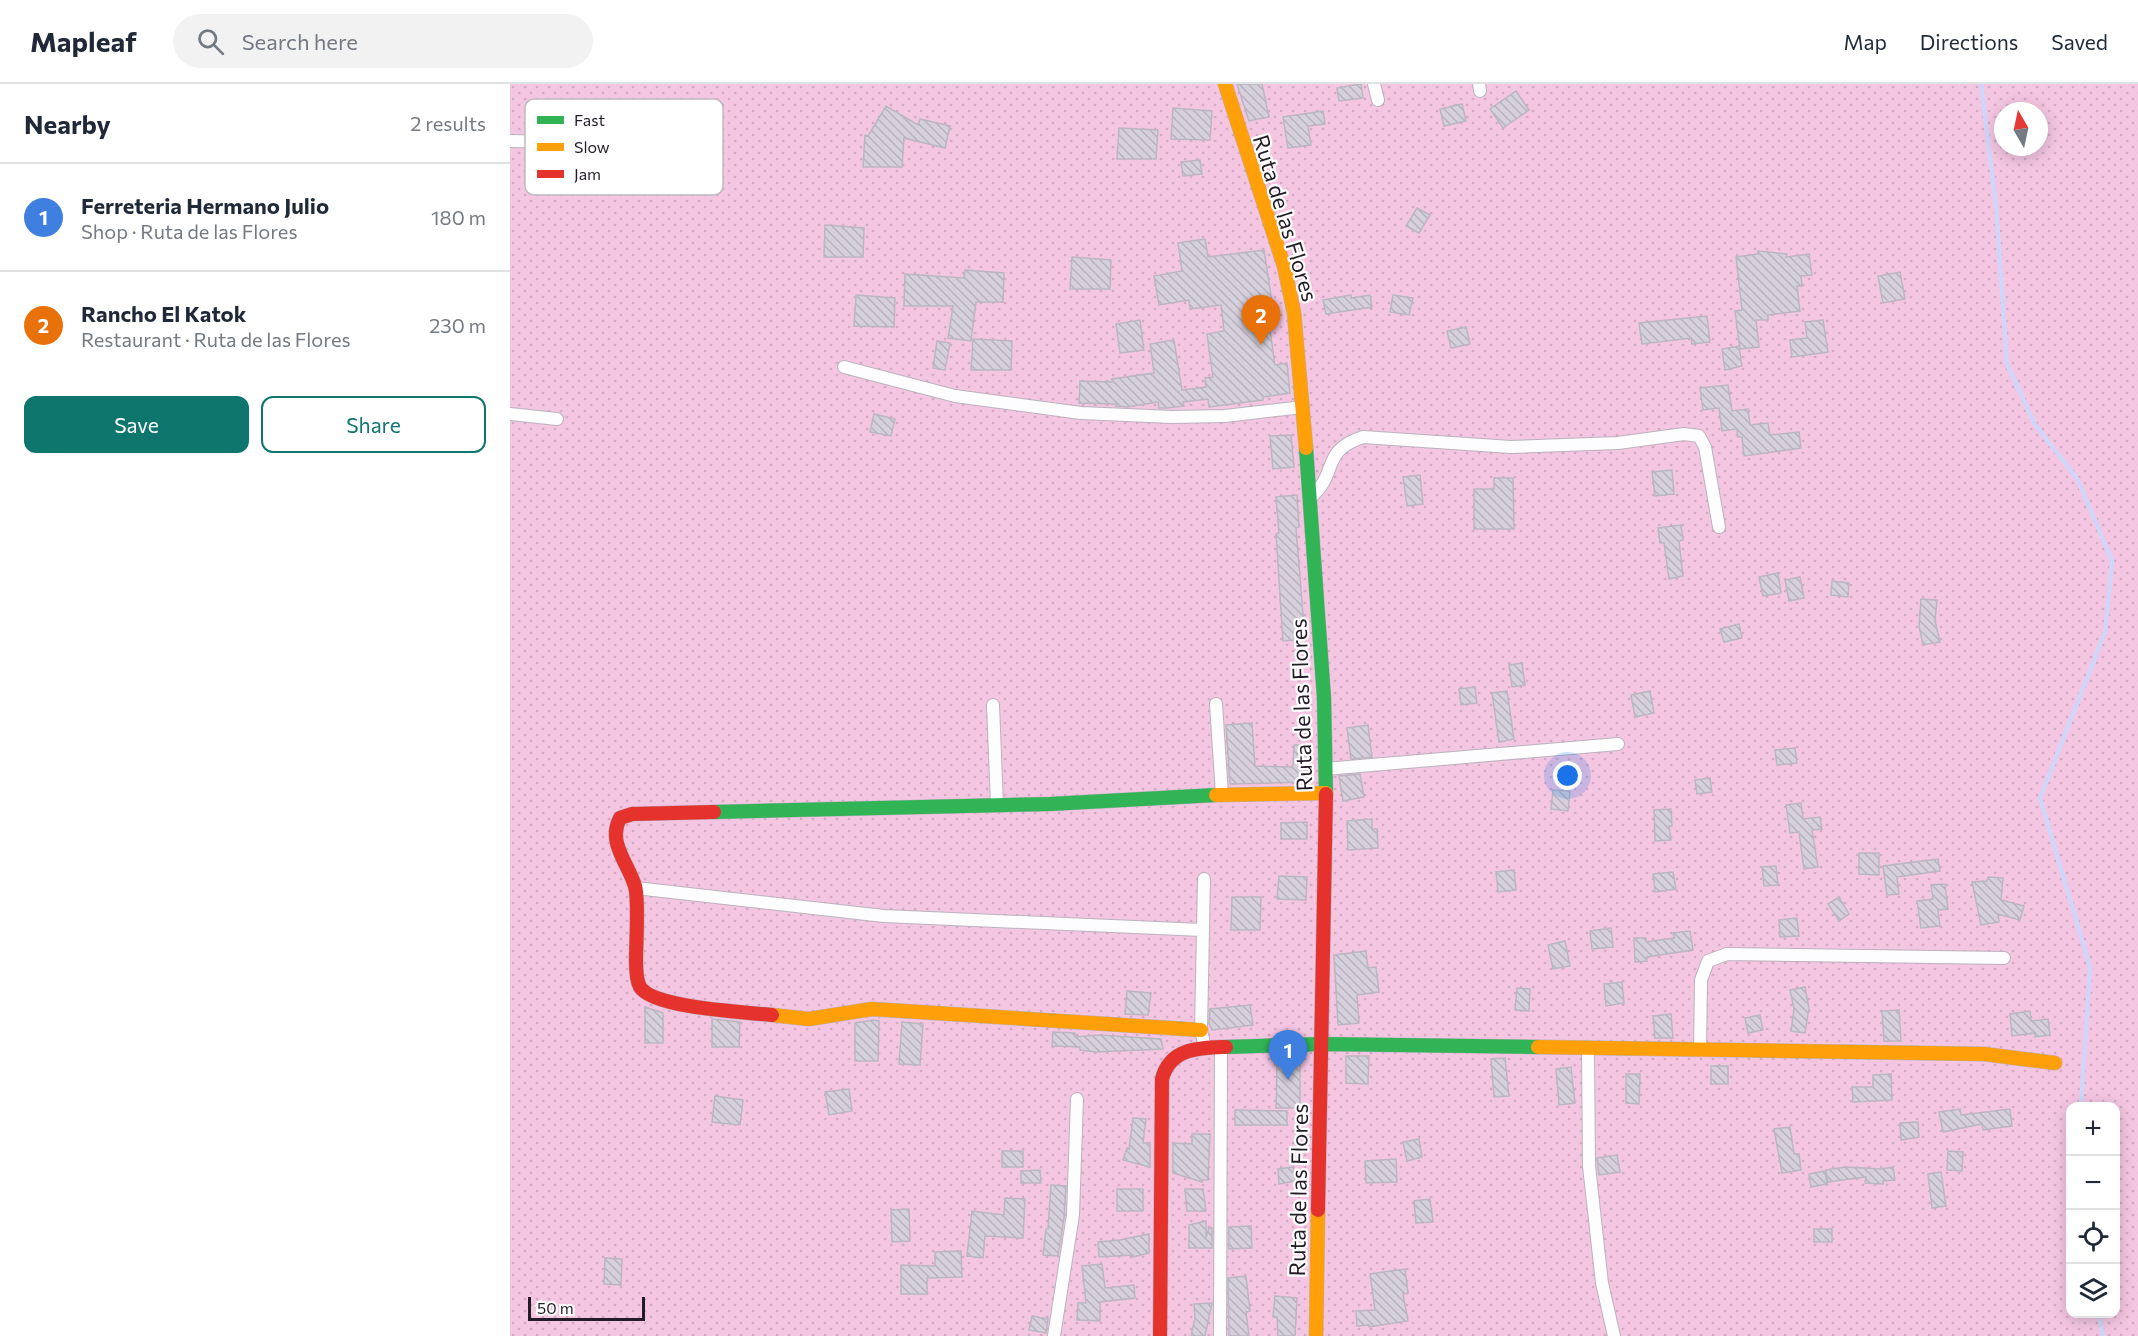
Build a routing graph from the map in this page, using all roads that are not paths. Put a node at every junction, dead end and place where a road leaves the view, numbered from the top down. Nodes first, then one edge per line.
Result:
1 (1225, 84) edge
2 (1374, 84) edge
3 (1378, 100) dead end
4 (510, 141) edge
5 (525, 141) edge
6 (844, 367) dead end
7 (1303, 407) junction
8 (510, 414) edge
9 (557, 419) dead end
10 (1311, 497) junction
11 (1719, 527) dead end
12 (1216, 704) dead end
13 (993, 705) dead end
14 (1618, 744) dead end
15 (1325, 770) junction
16 (1326, 793) junction
17 (1222, 795) junction
18 (997, 805) junction
19 (1204, 879) dead end
20 (636, 888) junction
21 (1202, 930) junction
22 (2004, 958) dead end
23 (1201, 1030) junction
24 (1322, 1044) junction
25 (1221, 1047) junction
26 (1205, 1048) junction
27 (1588, 1049) junction
28 (1700, 1050) junction
29 (2055, 1063) dead end
30 (1077, 1099) dead end
31 (1054, 1336) edge
32 (1160, 1336) edge
33 (1220, 1336) edge
34 (1316, 1336) edge
35 (1614, 1336) edge

1 - 7 street, Ruta de las Flores
2 - 3 street
4 - 5 street
6 - 7 street
7 - 10 street, Ruta de las Flores
8 - 9 street
10 - 11 street
10 - 15 street, Ruta de las Flores
12 - 17 street
13 - 18 street
14 - 15 street
15 - 16 street, Ruta de las Flores
16 - 17 street
16 - 24 street, Ruta de las Flores
17 - 18 street
18 - 20 street
19 - 21 street
20 - 21 street
20 - 23 street
21 - 23 street
22 - 28 street
23 - 26 street
24 - 25 street
24 - 27 street
24 - 34 street, Ruta de las Flores
25 - 26 street
25 - 33 street
26 - 32 street
27 - 28 street
27 - 35 street
28 - 29 street
30 - 31 street

